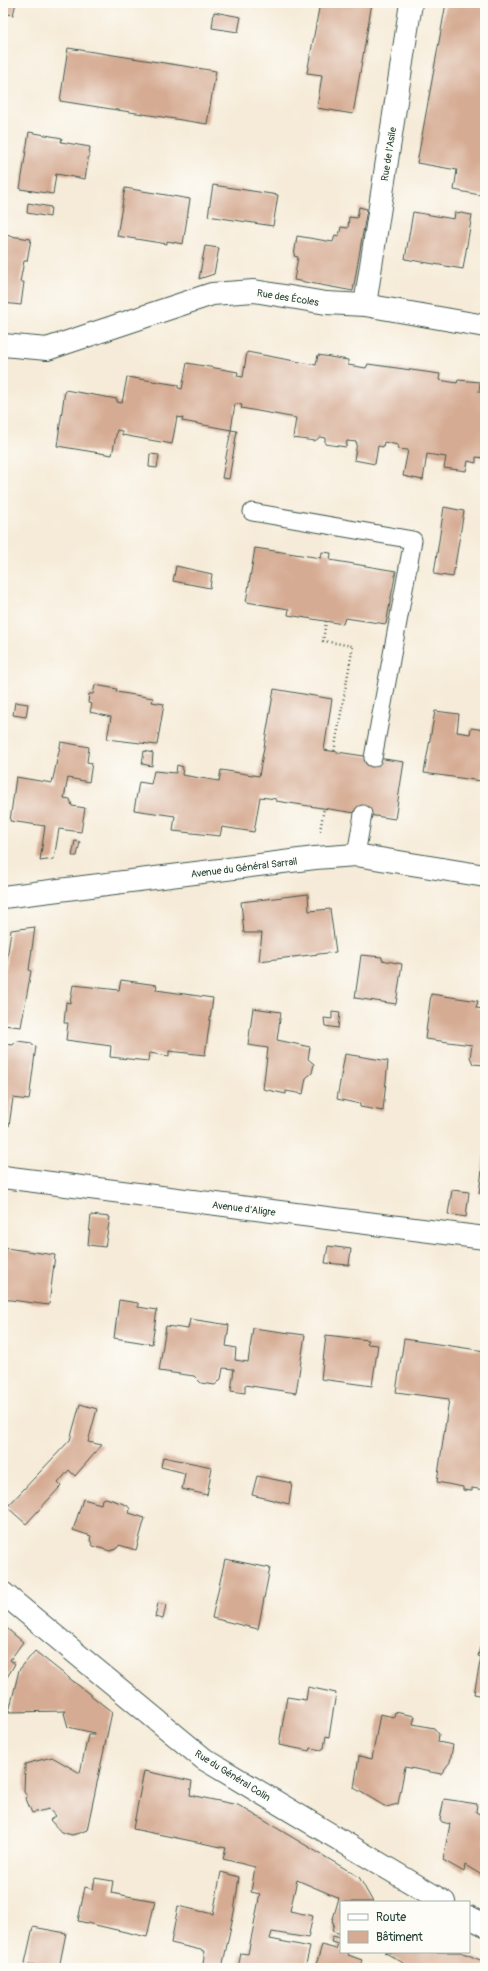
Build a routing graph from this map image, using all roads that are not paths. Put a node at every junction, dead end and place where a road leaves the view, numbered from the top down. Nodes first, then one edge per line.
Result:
1 (411, 3) edge
2 (364, 305) junction
3 (485, 326) edge
4 (3, 345) edge
5 (252, 512) dead end
6 (373, 758) dead end
7 (363, 814) dead end
8 (356, 855) junction
9 (485, 876) edge
10 (3, 897) edge
11 (3, 1177) edge
12 (485, 1238) edge
13 (3, 1593) edge
14 (442, 1901) edge
15 (470, 1918) edge
16 (485, 1925) edge

1 - 2 street, Rue de l'Asile
2 - 3 street, Rue des Écoles
2 - 4 street, Rue des Écoles
5 - 6 lane
7 - 8 lane
8 - 9 street, Avenue du Général Sarrail
8 - 10 street, Avenue du Général Sarrail
11 - 12 street, Avenue d'Aligre
13 - 14 street, Rue du Général Colin
15 - 16 street

